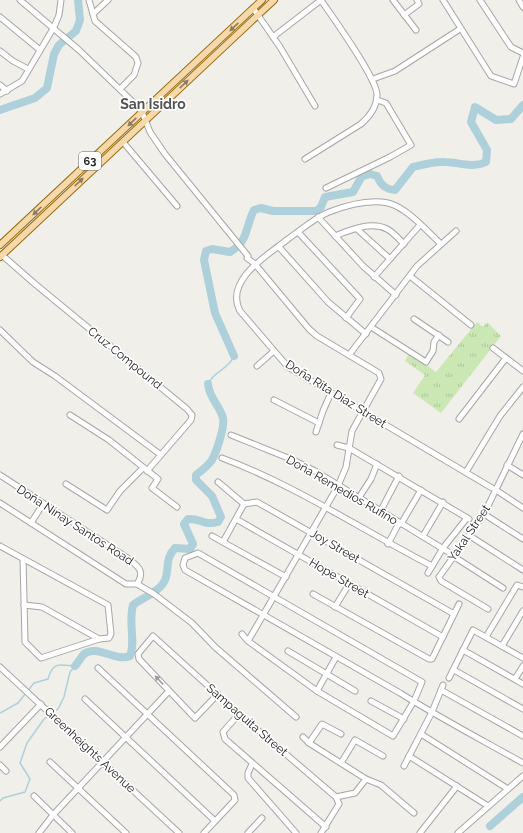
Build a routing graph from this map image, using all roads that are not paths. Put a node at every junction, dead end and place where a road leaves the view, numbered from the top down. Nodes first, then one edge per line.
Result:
1 (20, 0) edge
2 (61, 0) edge
3 (89, 0) edge
4 (108, 0) edge
5 (262, 0) edge
6 (274, 0) edge
7 (321, 0) edge
8 (393, 0) edge
9 (443, 0) edge
10 (480, 0) edge
11 (519, 0) edge
12 (418, 2) edge
13 (523, 7) edge
14 (253, 8) junction
15 (93, 14) junction
16 (259, 15) junction
17 (404, 15) junction
18 (0, 17) edge
19 (54, 27) junction
20 (460, 29) junction
21 (416, 30) dead end
22 (273, 37) junction
23 (40, 50) junction
24 (0, 51) edge
25 (523, 53) edge
26 (523, 57) edge
27 (28, 69) junction
28 (373, 79) junction
29 (0, 85) edge
30 (120, 89) junction
31 (7, 91) junction
32 (0, 94) edge
33 (377, 100) junction
34 (315, 106) dead end
35 (142, 112) junction
36 (145, 120) junction
37 (123, 142) junction
38 (305, 159) dead end
39 (326, 188) dead end
40 (177, 206) dead end
41 (318, 217) junction
42 (420, 225) junction
43 (357, 229) junction
44 (456, 231) dead end
45 (298, 232) junction
46 (335, 236) junction
47 (404, 244) junction
48 (441, 244) junction
49 (0, 245) edge
50 (278, 247) junction
51 (1, 256) edge
52 (390, 259) junction
53 (251, 260) junction
54 (410, 276) junction
55 (374, 277) junction
56 (396, 295) junction
57 (346, 318) junction
58 (414, 319) dead end
59 (471, 325) dead end
60 (371, 327) junction
61 (0, 330) edge
62 (366, 334) junction
63 (439, 335) junction
64 (448, 342) dead end
65 (493, 348) dead end
66 (274, 352) junction
67 (349, 355) junction
68 (506, 358) junction
69 (257, 366) dead end
70 (523, 371) edge
71 (523, 386) edge
72 (332, 393) junction
73 (274, 400) dead end
74 (363, 411) junction
75 (70, 414) dead end
76 (459, 419) dead end
77 (319, 423) junction
78 (316, 432) dead end
79 (523, 434) edge
80 (231, 435) dead end
81 (521, 444) edge
82 (337, 445) dead end
83 (349, 448) junction
84 (161, 455) junction
85 (222, 458) dead end
86 (377, 464) junction
87 (507, 465) junction
88 (145, 470) junction
89 (466, 472) junction
90 (0, 475) edge
91 (523, 475) edge
92 (399, 476) junction
93 (218, 482) dead end
94 (66, 484) dead end
95 (338, 486) junction
96 (494, 489) junction
97 (421, 490) junction
98 (358, 499) junction
99 (443, 502) junction
100 (0, 503) edge
101 (43, 504) junction
102 (244, 504) junction
103 (177, 507) dead end
104 (325, 508) junction
105 (523, 508) edge
106 (380, 512) junction
107 (484, 514) junction
108 (236, 519) junction
109 (31, 523) junction
110 (400, 523) junction
111 (312, 532) junction
112 (212, 536) dead end
113 (423, 536) junction
114 (470, 536) junction
115 (523, 539) edge
116 (223, 542) junction
117 (388, 544) junction
118 (0, 546) edge
119 (444, 548) junction
120 (452, 554) junction
121 (299, 556) junction
122 (23, 559) junction
123 (432, 566) junction
124 (523, 570) edge
125 (428, 573) dead end
126 (286, 577) junction
127 (137, 584) junction
128 (349, 584) junction
129 (523, 587) edge
130 (503, 588) dead end
131 (313, 594) dead end
132 (274, 596) junction
133 (24, 604) junction
134 (459, 604) dead end
135 (336, 607) junction
136 (488, 609) dead end
137 (523, 611) edge
138 (454, 614) junction
139 (264, 615) junction
140 (242, 634) dead end
141 (443, 637) junction
142 (486, 637) junction
143 (99, 639) junction
144 (248, 641) junction
145 (502, 646) junction
146 (463, 650) junction
147 (288, 651) dead end
148 (336, 657) junction
149 (523, 658) edge
150 (523, 666) edge
151 (98, 668) dead end
152 (1, 669) edge
153 (454, 670) junction
154 (326, 674) junction
155 (449, 678) dead end
156 (515, 679) junction
157 (523, 684) edge
158 (169, 691) junction
159 (354, 691) dead end
160 (316, 692) junction
161 (218, 694) junction
162 (85, 699) dead end
163 (370, 701) dead end
164 (414, 701) junction
165 (41, 704) junction
166 (522, 707) edge
167 (432, 712) junction
168 (147, 714) junction
169 (239, 714) junction
170 (296, 717) dead end
171 (404, 719) junction
172 (341, 734) dead end
173 (421, 734) junction
174 (523, 736) edge
175 (303, 737) dead end
176 (126, 738) junction
177 (309, 743) junction
178 (0, 748) edge
179 (383, 756) dead end
180 (409, 756) junction
181 (50, 762) dead end
182 (103, 762) junction
183 (341, 763) junction
184 (523, 763) edge
185 (252, 764) junction
186 (0, 765) edge
187 (404, 766) dead end
188 (6, 771) dead end
189 (523, 776) edge
190 (366, 779) junction
191 (457, 786) junction
192 (78, 789) junction
193 (508, 789) junction
194 (34, 796) dead end
195 (336, 797) junction
196 (488, 806) junction
197 (414, 813) dead end
198 (53, 815) junction
199 (262, 818) dead end
200 (215, 821) junction
201 (326, 827) junction
202 (39, 833) edge
203 (72, 833) edge
204 (126, 833) edge
205 (179, 833) edge
206 (204, 833) edge
207 (248, 833) edge
208 (296, 833) edge
209 (321, 833) edge
210 (420, 833) edge
211 (458, 833) edge

1 - 19 street
2 - 19 street
3 - 15 street
4 - 15 street
5 - 14 main road, 63
6 - 16 main road, 63
7 - 22 street
7 - 28 street
8 - 17 street
9 - 20 street
10 - 25 street
11 - 13 street
12 - 17 street
14 - 16 street
14 -> 35 main road, 63
15 - 30 street
16 - 22 street
36 -> 16 main road, 63
17 - 21 street
18 - 23 street
19 - 23 street
19 - 30 street
20 - 26 street
20 - 28 street
22 - 34 street
23 - 27 street
24 - 27 street
27 - 31 street
28 - 33 street
29 - 31 street
30 - 35 street
31 - 32 street
33 - 38 street
33 - 39 street
35 - 36 street
35 -> 49 main road, 63
36 - 37 main road, 63
36 - 53 street
37 - 40 street
51 -> 37 main road, 63
41 - 42 street, Doña Rita Diaz Street
41 - 45 street, Doña Rita Diaz Street
41 - 46 street
42 - 47 street
42 - 48 street, Doña Rita Diaz Street
43 - 46 street
43 - 47 street
43 - 52 street
44 - 48 street
45 - 50 street, Doña Rita Diaz Street
45 - 57 street
46 - 55 street
47 - 52 street
48 - 54 street
50 - 53 street, Doña Rita Diaz Street
50 - 57 street
51 - 84 street, Cruz Compound
52 - 55 street
53 - 66 street, Doña Rita Diaz Street
53 - 67 street
54 - 56 street
54 - 59 street
55 - 56 street
56 - 60 street
57 - 62 street
58 - 63 street
60 - 62 street
60 - 63 street
61 - 84 street
62 - 67 street
63 - 64 street
65 - 68 street
66 - 69 street
66 - 72 street, Doña Rita Diaz Street
67 - 74 street
68 - 70 street
68 - 76 street
71 - 89 street
72 - 74 street, Doña Rita Diaz Street
72 - 77 street
73 - 77 street
74 - 83 street
74 - 89 street, Doña Rita Diaz Street
75 - 88 street
77 - 78 street
79 - 81 street, Yakal Street
80 - 95 street, Doña Remedios Rufino
81 - 87 street, Yakal Street
82 - 83 street
83 - 86 street
83 - 95 street
84 - 88 street, Cruz Compound
85 - 104 street
86 - 92 street
86 - 98 street
87 - 91 street
87 - 96 street, Yakal Street
88 - 94 street, Cruz Compound
88 - 103 street
89 - 96 street, Doña Rita Diaz Street
90 - 101 street, Doña Ninay Santos Road
92 - 97 street
92 - 106 street
93 - 102 street
95 - 98 street, Doña Remedios Rufino
95 - 104 street
96 - 105 street, Doña Rita Diaz Street
96 - 107 street, Yakal Street
97 - 99 street
97 - 110 street
98 - 106 street, Doña Remedios Rufino
99 - 113 street
99 - 119 street
100 - 109 street, Doña Ninay Santos Road
101 - 109 street
101 - 127 street, Doña Ninay Santos Road
102 - 108 street
102 - 111 street, Joy Street
104 - 111 street
104 - 117 street
106 - 110 street, Doña Remedios Rufino
107 - 114 street, Yakal Street
107 - 115 street
108 - 116 street
108 - 121 street, Hope Street
109 - 127 street, Doña Ninay Santos Road
110 - 113 street, Doña Remedios Rufino
110 - 117 street
111 - 121 street
111 - 138 street, Joy Street
112 - 116 street
113 - 119 street, Doña Remedios Rufino
114 - 120 street, Yakal Street
114 - 124 street
116 - 126 street
117 - 123 street
118 - 122 street
119 - 120 street, Doña Remedios Rufino
119 - 123 street
120 - 130 street, Doña Remedios Rufino
120 - 136 street, Yakal Street
121 - 126 street
121 - 128 street, Hope Street
122 - 133 street
122 - 143 street
123 - 125 street
126 - 132 street
127 - 170 street
128 - 135 street
128 - 141 street, Hope Street
129 - 142 street
131 - 135 street
132 - 139 street
132 - 139 street
132 - 164 street
133 - 143 street
133 - 143 street
134 - 138 street
135 - 141 street
137 - 145 street
138 - 141 street
139 - 144 street
139 - 148 street
140 - 144 street
142 - 145 street
142 - 146 street
144 - 160 street
145 - 149 street
146 - 153 street
146 - 156 street
147 - 154 street
148 - 154 street
148 - 164 street
150 - 156 street
151 - 168 street
152 - 165 street, Greenheights Avenue
153 - 155 street
153 - 166 street
154 - 159 street
154 - 160 street
156 - 157 street
158 - 161 street
158 -> 161 street, Sampaguita Street
158 - 168 street
160 - 171 street
161 - 169 street, Sampaguita Street
162 - 176 street
163 - 171 street
164 - 167 street
164 - 171 street
165 - 178 street
165 - 182 street, Greenheights Avenue
167 - 173 street
167 - 174 street
167 - 184 street
168 - 176 street
168 - 200 street
169 - 185 street
169 - 195 street, Sampaguita Street
172 - 177 street
173 - 180 street
173 - 193 street
175 - 177 street
176 - 182 street
176 - 200 street
177 - 183 street
179 - 183 street
180 - 187 street
180 - 191 street
181 - 192 street
182 - 192 street
182 - 205 street, Greenheights Avenue
183 - 190 street
185 - 201 street
185 - 208 street
186 - 188 street
189 - 193 street
190 - 195 street
190 - 197 street
191 - 196 street
191 - 210 street
192 - 198 street
192 - 204 street
193 - 196 street
194 - 198 street
195 - 201 street, Sampaguita Street
196 - 211 street
198 - 202 street
198 - 203 street
199 - 207 street
200 - 206 street
201 - 209 street

